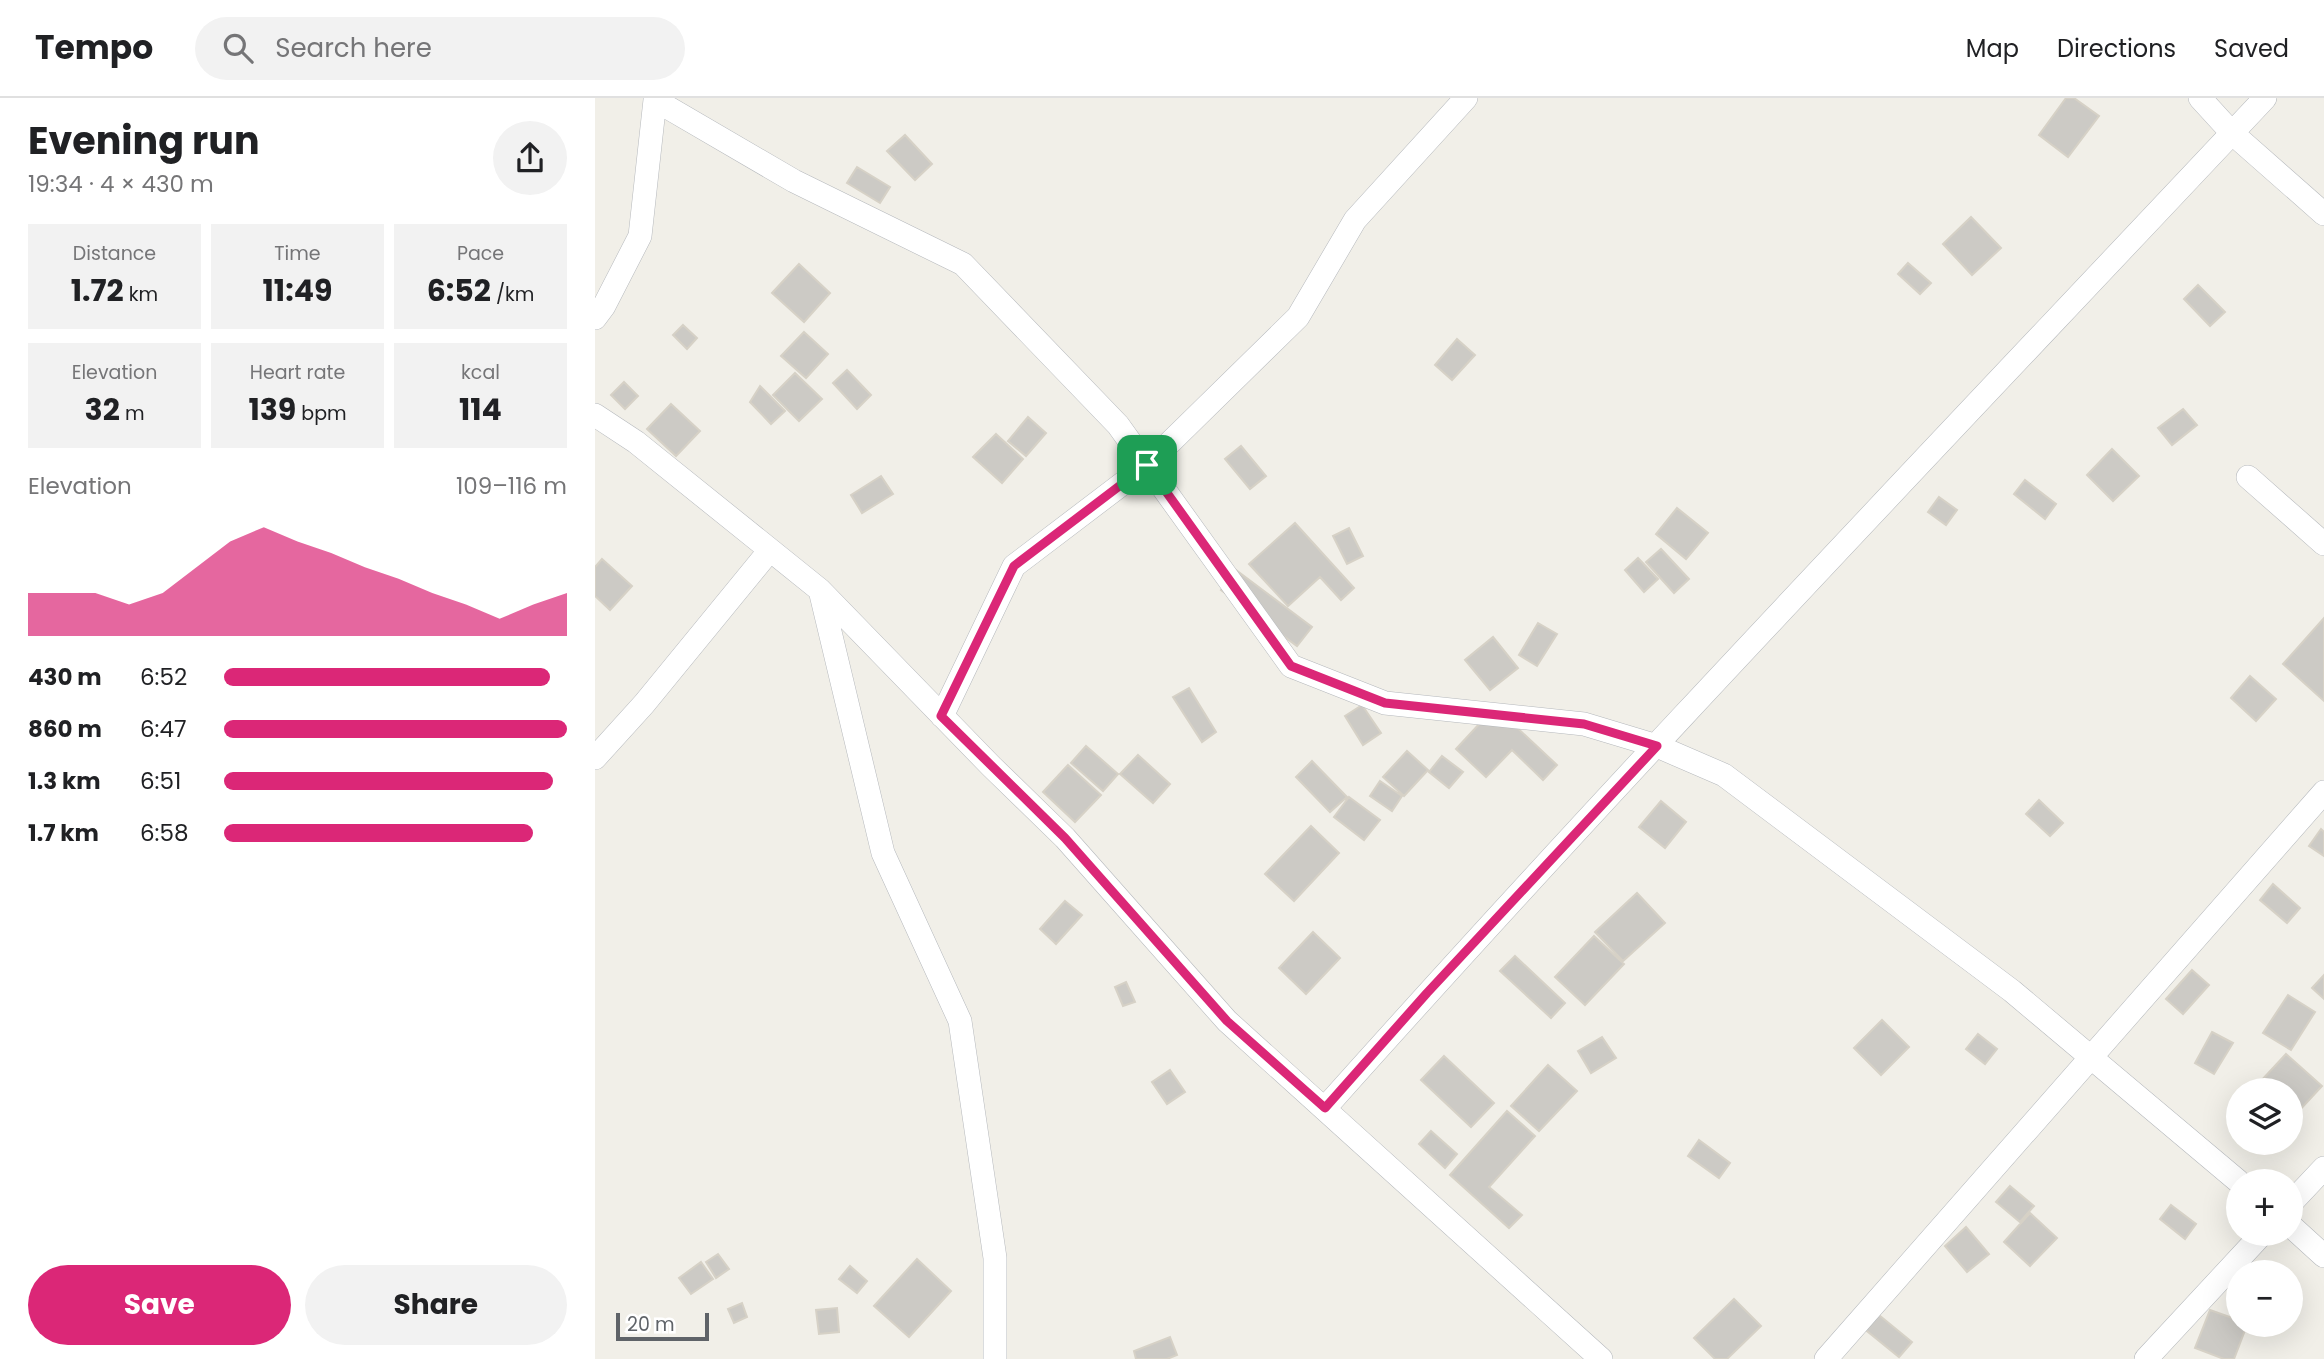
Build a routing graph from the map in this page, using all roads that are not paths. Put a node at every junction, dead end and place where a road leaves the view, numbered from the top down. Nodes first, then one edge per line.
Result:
1 (1465, 98) edge
2 (2200, 98) edge
3 (2265, 98) edge
4 (2232, 133) junction
5 (2324, 214) edge
6 (595, 318) edge
7 (595, 415) edge
8 (1147, 465) junction
9 (2248, 477) dead end
10 (2324, 544) edge
11 (770, 550) junction
12 (820, 590) junction
13 (941, 716) junction
14 (1657, 746) junction
15 (595, 758) edge
16 (2324, 792) edge
17 (2092, 1058) junction
18 (1325, 1108) junction
19 (2324, 1168) edge
20 (2226, 1171) edge
21 (2303, 1190) edge
22 (2303, 1237) edge
23 (2251, 1246) edge
24 (2324, 1256) edge
25 (995, 1359) edge
26 (1601, 1359) edge
27 (1826, 1359) edge
28 (2145, 1359) edge

1 - 8 street
2 - 4 street
3 - 4 street
4 - 5 street
4 - 14 street
6 - 8 street
7 - 11 street
8 - 13 street
8 - 14 street
9 - 10 street
11 - 12 street
11 - 15 street
12 - 13 street
12 - 25 street
13 - 18 street
14 - 17 street
14 - 18 street
16 - 17 street
17 - 20 street
17 - 27 street
18 - 26 street
19 - 21 street
22 - 24 street
23 - 28 street

